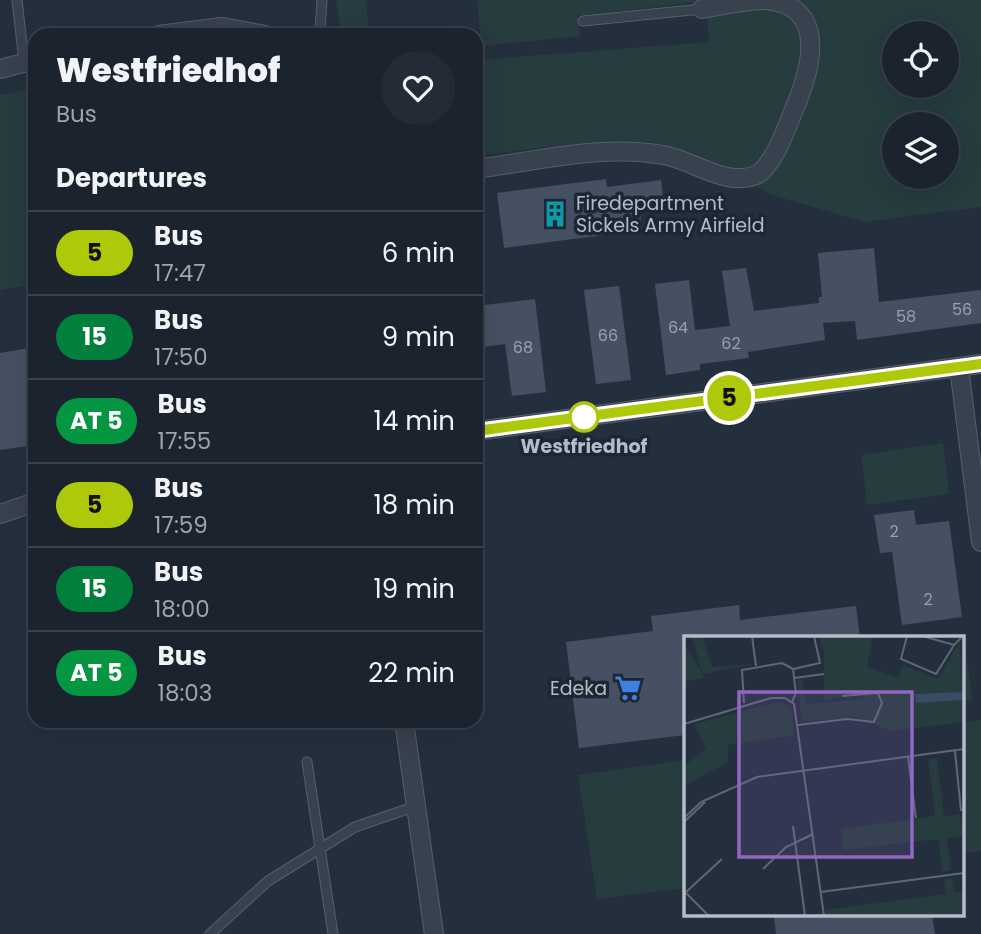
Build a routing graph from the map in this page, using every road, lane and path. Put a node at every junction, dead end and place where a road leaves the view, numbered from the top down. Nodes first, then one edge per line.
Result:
1 (17, 0) edge
2 (322, 0) edge
3 (702, 9) joint
4 (583, 20) dead end
5 (320, 28) edge
6 (28, 52) edge
7 (28, 62) edge
8 (0, 69) edge
9 (483, 168) edge
10 (981, 364) edge
11 (959, 367) junction
12 (483, 430) edge
13 (28, 504) edge
14 (0, 514) edge
15 (981, 542) edge
16 (405, 728) edge
17 (307, 762) dead end
18 (416, 806) junction
19 (322, 848) junction
20 (210, 934) edge
21 (333, 934) edge
22 (433, 934) edge

1 - 6 lane
2 - 5 lane
3 - 4 lane
3 - 9 street
7 - 8 street
10 - 11 street
11 - 12 street
11 - 15 street
13 - 14 street
16 - 18 street
17 - 19 lane
18 - 19 lane
18 - 22 street
19 - 20 lane
19 - 21 lane

